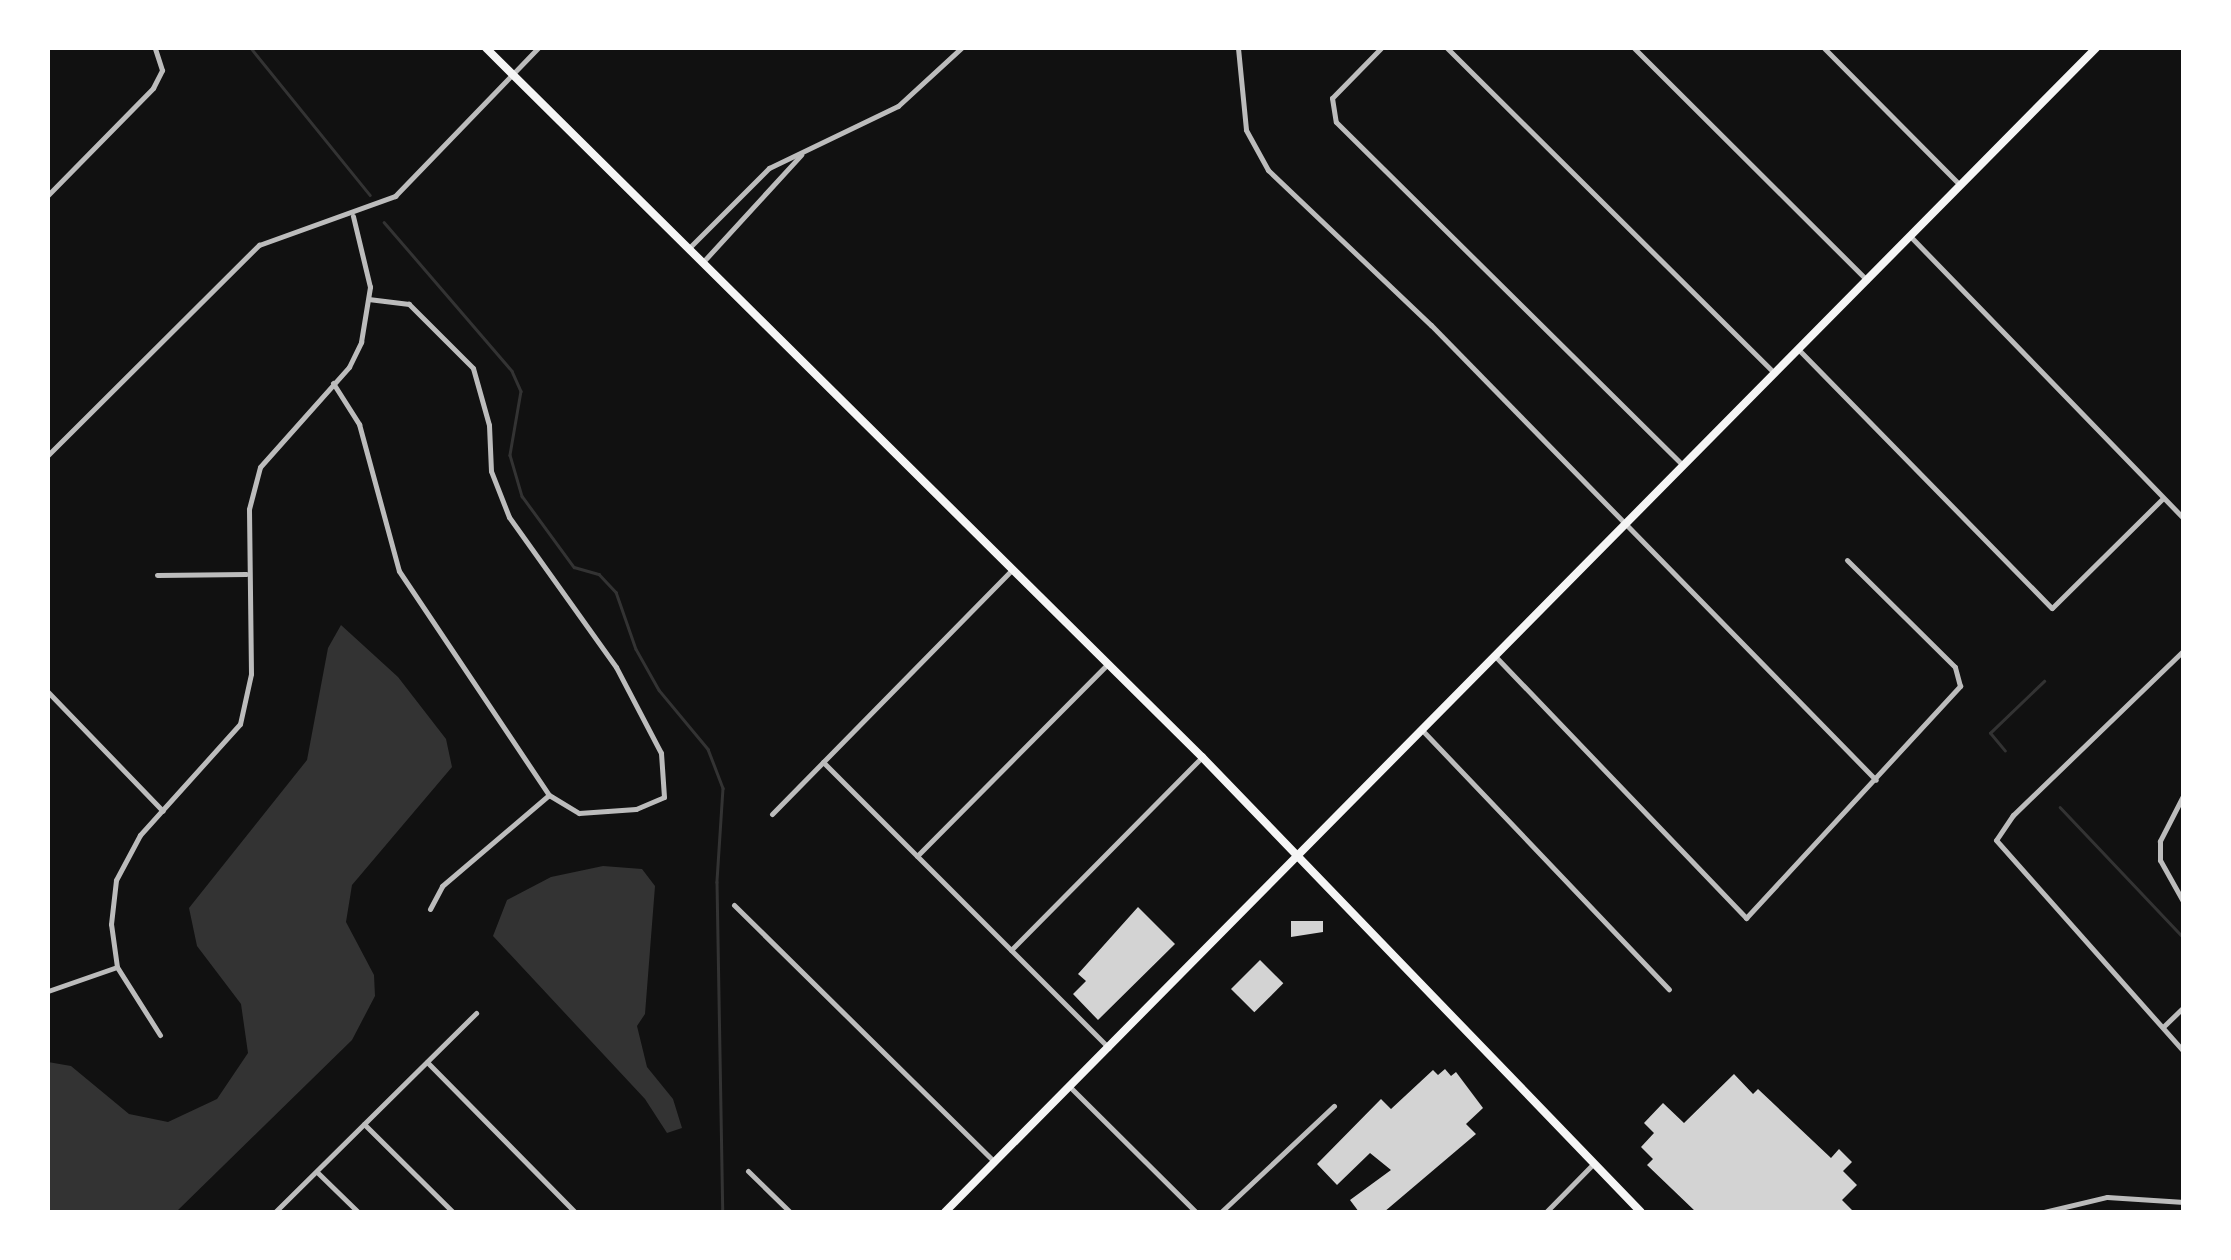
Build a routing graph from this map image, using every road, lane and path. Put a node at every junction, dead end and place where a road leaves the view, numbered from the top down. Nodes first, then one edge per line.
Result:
1 (155, 48) edge
2 (486, 48) edge
3 (538, 48) edge
4 (961, 48) edge
5 (1238, 48) edge
6 (1381, 48) edge
7 (1448, 48) edge
8 (1634, 48) edge
9 (1824, 48) edge
10 (2096, 48) edge
11 (512, 74) junction
12 (803, 152) junction
13 (1960, 184) junction
14 (48, 195) edge
15 (353, 216) junction
16 (1910, 236) junction
17 (688, 248) junction
18 (702, 262) junction
19 (1867, 280) junction
20 (370, 299) junction
21 (1798, 349) junction
22 (1774, 372) junction
23 (333, 383) junction
24 (48, 455) edge
25 (1684, 466) junction
26 (2163, 498) junction
27 (2184, 519) edge
28 (1626, 525) junction
29 (1847, 560) dead end
30 (1012, 570) junction
31 (246, 574) junction
32 (157, 575) dead end
33 (2184, 650) edge
34 (1495, 656) junction
35 (1107, 664) junction
36 (48, 692) edge
37 (1422, 730) junction
38 (1202, 757) junction
39 (822, 762) junction
40 (1876, 780) junction
41 (2184, 794) edge
42 (549, 795) junction
43 (163, 811) junction
44 (772, 814) dead end
45 (917, 856) junction
46 (1300, 856) junction
47 (2184, 903) edge
48 (734, 905) dead end
49 (430, 909) dead end
50 (1011, 950) junction
51 (117, 968) junction
52 (1670, 990) dead end
53 (48, 991) edge
54 (2184, 1007) edge
55 (476, 1013) dead end
56 (2164, 1026) junction
57 (160, 1036) dead end
58 (1109, 1048) junction
59 (2184, 1052) edge
60 (427, 1062) junction
61 (1070, 1086) junction
62 (1334, 1106) dead end
63 (364, 1124) junction
64 (995, 1162) junction
65 (1594, 1163) junction
66 (748, 1171) dead end
67 (316, 1172) junction
68 (2184, 1202) edge
69 (275, 1212) edge
70 (358, 1212) edge
71 (453, 1212) edge
72 (576, 1212) edge
73 (790, 1212) edge
74 (946, 1212) edge
75 (1196, 1212) edge
76 (1221, 1212) edge
77 (1546, 1212) edge
78 (1641, 1212) edge
79 (2044, 1212) edge

1 - 14 street
2 - 11 main road
3 - 11 street
4 - 12 street
5 - 28 street
6 - 25 street
7 - 22 street
8 - 19 street
9 - 13 street
10 - 13 main road
11 - 15 street
11 - 17 main road
12 - 17 street
12 - 18 street
13 - 16 main road
15 - 20 street
15 - 24 street
16 - 19 main road
16 - 26 street
17 - 18 main road
18 - 30 main road
19 - 21 main road
20 - 23 street
20 - 42 street
21 - 22 main road
21 - 26 street
22 - 25 main road
23 - 31 street
23 - 42 street
25 - 28 main road
26 - 27 street
28 - 34 main road
28 - 40 street
29 - 40 street
30 - 35 main road
30 - 39 street
31 - 32 street
31 - 43 street
33 - 56 street
34 - 37 main road
34 - 40 street
35 - 38 main road
35 - 45 street
36 - 43 street
37 - 46 main road
37 - 52 street
38 - 46 main road
38 - 50 street
39 - 44 street
39 - 45 street
41 - 47 street
42 - 49 street
43 - 51 street
45 - 50 street
46 - 58 main road
46 - 65 main road
48 - 64 street
50 - 58 street
51 - 53 street
51 - 57 street
54 - 56 street
55 - 60 street
56 - 59 street
58 - 61 main road
60 - 63 street
60 - 72 street
61 - 64 main road
61 - 75 street
62 - 76 street
63 - 67 street
63 - 71 street
64 - 74 main road
65 - 77 street
65 - 78 main road
66 - 73 street
67 - 69 street
67 - 70 street
68 - 79 street

